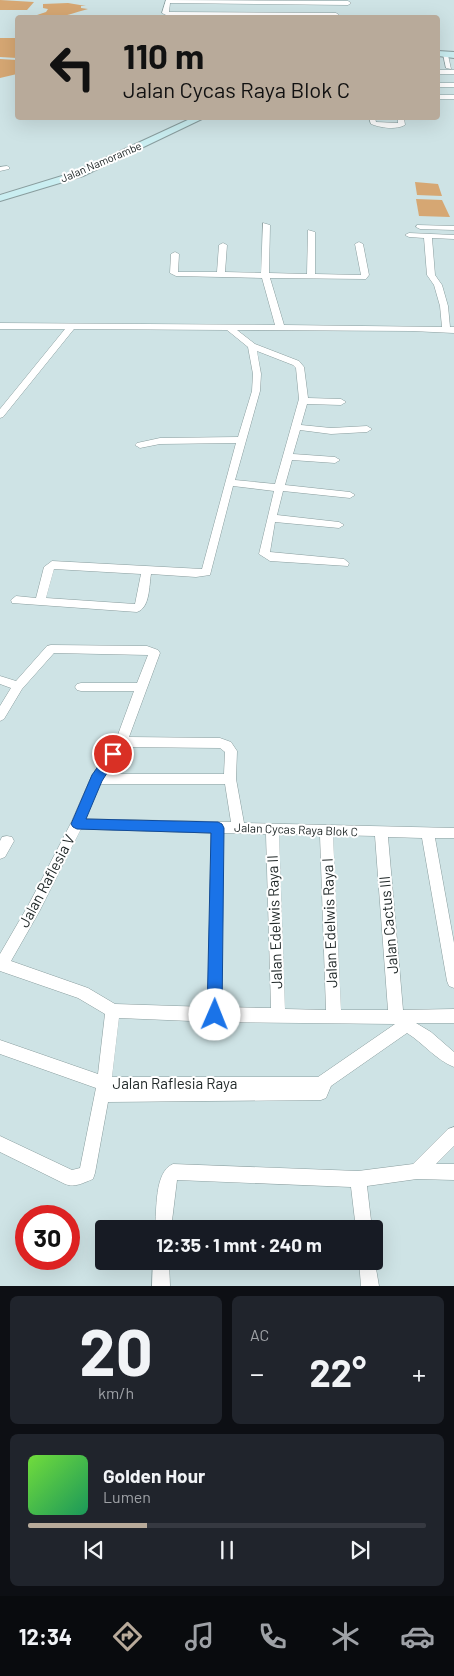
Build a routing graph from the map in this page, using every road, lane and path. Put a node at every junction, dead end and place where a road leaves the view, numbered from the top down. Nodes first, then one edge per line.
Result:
1 (167, 1) edge
2 (349, 1) edge
3 (191, 15) edge
4 (336, 15) edge
5 (446, 55) edge
6 (451, 70) edge
7 (440, 85) edge
8 (454, 85) edge
9 (440, 97) edge
10 (454, 97) edge
11 (195, 120) edge
12 (344, 120) edge
13 (372, 120) edge
14 (401, 120) edge
15 (345, 125) dead end
16 (0, 198) edge
17 (266, 225) dead end
18 (420, 227) dead end
19 (454, 228) edge
20 (311, 232) dead end
21 (408, 235) dead end
22 (428, 236) junction
23 (454, 237) edge
24 (360, 244) dead end
25 (223, 245) dead end
26 (175, 254) dead end
27 (221, 274) junction
28 (265, 275) junction
29 (312, 276) junction
30 (0, 326) edge
31 (72, 327) junction
32 (229, 327) junction
33 (280, 327) junction
34 (450, 330) edge
35 (252, 346) junction
36 (303, 401) junction
37 (341, 402) dead end
38 (1, 414) edge
39 (296, 426) junction
40 (367, 429) dead end
41 (242, 440) junction
42 (140, 445) dead end
43 (288, 457) junction
44 (335, 460) dead end
45 (229, 483) junction
46 (280, 488) junction
47 (350, 495) dead end
48 (271, 518) junction
49 (339, 526) dead end
50 (344, 563) dead end
51 (147, 570) junction
52 (16, 600) dead end
53 (40, 602) junction
54 (0, 680) edge
55 (18, 686) junction
56 (81, 687) dead end
57 (142, 687) junction
58 (0, 716) edge
59 (121, 742) junction
60 (96, 779) junction
61 (230, 779) junction
62 (77, 824) junction
63 (218, 828) junction
64 (238, 828) junction
65 (272, 828) junction
66 (326, 830) junction
67 (381, 832) junction
68 (427, 832) junction
69 (454, 833) edge
70 (7, 841) dead end
71 (0, 853) edge
72 (1, 965) edge
73 (454, 981) edge
74 (113, 1011) junction
75 (215, 1015) junction
76 (278, 1015) junction
77 (454, 1016) edge
78 (334, 1017) junction
79 (401, 1021) junction
80 (0, 1047) edge
81 (454, 1060) edge
82 (102, 1090) junction
83 (454, 1135) edge
84 (0, 1144) edge
85 (418, 1171) junction
86 (454, 1172) edge
87 (358, 1179) junction
88 (164, 1220) edge
89 (363, 1220) edge
90 (161, 1270) edge
91 (368, 1270) edge
92 (161, 1286) edge
93 (370, 1286) edge

1 - 2 street
1 - 3 street
2 - 4 street
5 - 6 street
7 - 8 street
9 - 10 street
11 - 16 main road, Jalan Namorambe
12 - 15 street
13 - 14 street
17 - 28 street
18 - 19 street
20 - 29 street
21 - 22 street
22 - 23 street
22 - 34 street
24 - 29 street
25 - 27 street
26 - 27 street
27 - 28 street
28 - 29 street
28 - 33 street
30 - 31 street
31 - 32 street
31 - 38 street
32 - 33 street
32 - 35 street
33 - 34 street
35 - 36 street
35 - 41 street
36 - 37 street
36 - 39 street
39 - 40 street
39 - 43 street
41 - 42 street
41 - 45 street
43 - 44 street
43 - 46 street
45 - 46 street
45 - 51 street
46 - 47 street
46 - 48 street
48 - 49 street
48 - 50 street
51 - 53 street
51 - 53 street
52 - 53 street
54 - 55 street
55 - 57 street, Jalan Raflesia V
55 - 58 street
56 - 57 street
57 - 59 street, Jalan Raflesia V
59 - 60 street, Jalan Raflesia V
59 - 61 street
60 - 61 street
60 - 62 street, Jalan Raflesia V
61 - 64 street
62 - 63 street, Jalan Cycas Raya Blok C
62 - 72 street, Jalan Raflesia V
63 - 64 street, Jalan Cycas Raya Blok C
63 - 75 street
64 - 65 street, Jalan Cycas Raya Blok C
65 - 66 street, Jalan Cycas Raya Blok C
65 - 76 street, Jalan Edelwis Raya II
66 - 67 street, Jalan Cycas Raya Blok C
66 - 78 street, Jalan Edelwis Raya I
67 - 68 street, Jalan Cycas Raya Blok C
67 - 79 street, Jalan Cactus III
68 - 69 street, Jalan Cycas Raya Blok C
68 - 73 street
70 - 71 street
72 - 74 street
74 - 75 street
74 - 82 street
75 - 76 street
76 - 78 street
77 - 79 street
78 - 79 street
79 - 81 street
79 - 82 street, Jalan Raflesia Raya
80 - 82 street, Jalan Raflesia Raya
82 - 84 street
83 - 85 street
85 - 86 street
85 - 87 street
87 - 88 street
87 - 89 street
90 - 92 street
91 - 93 street

